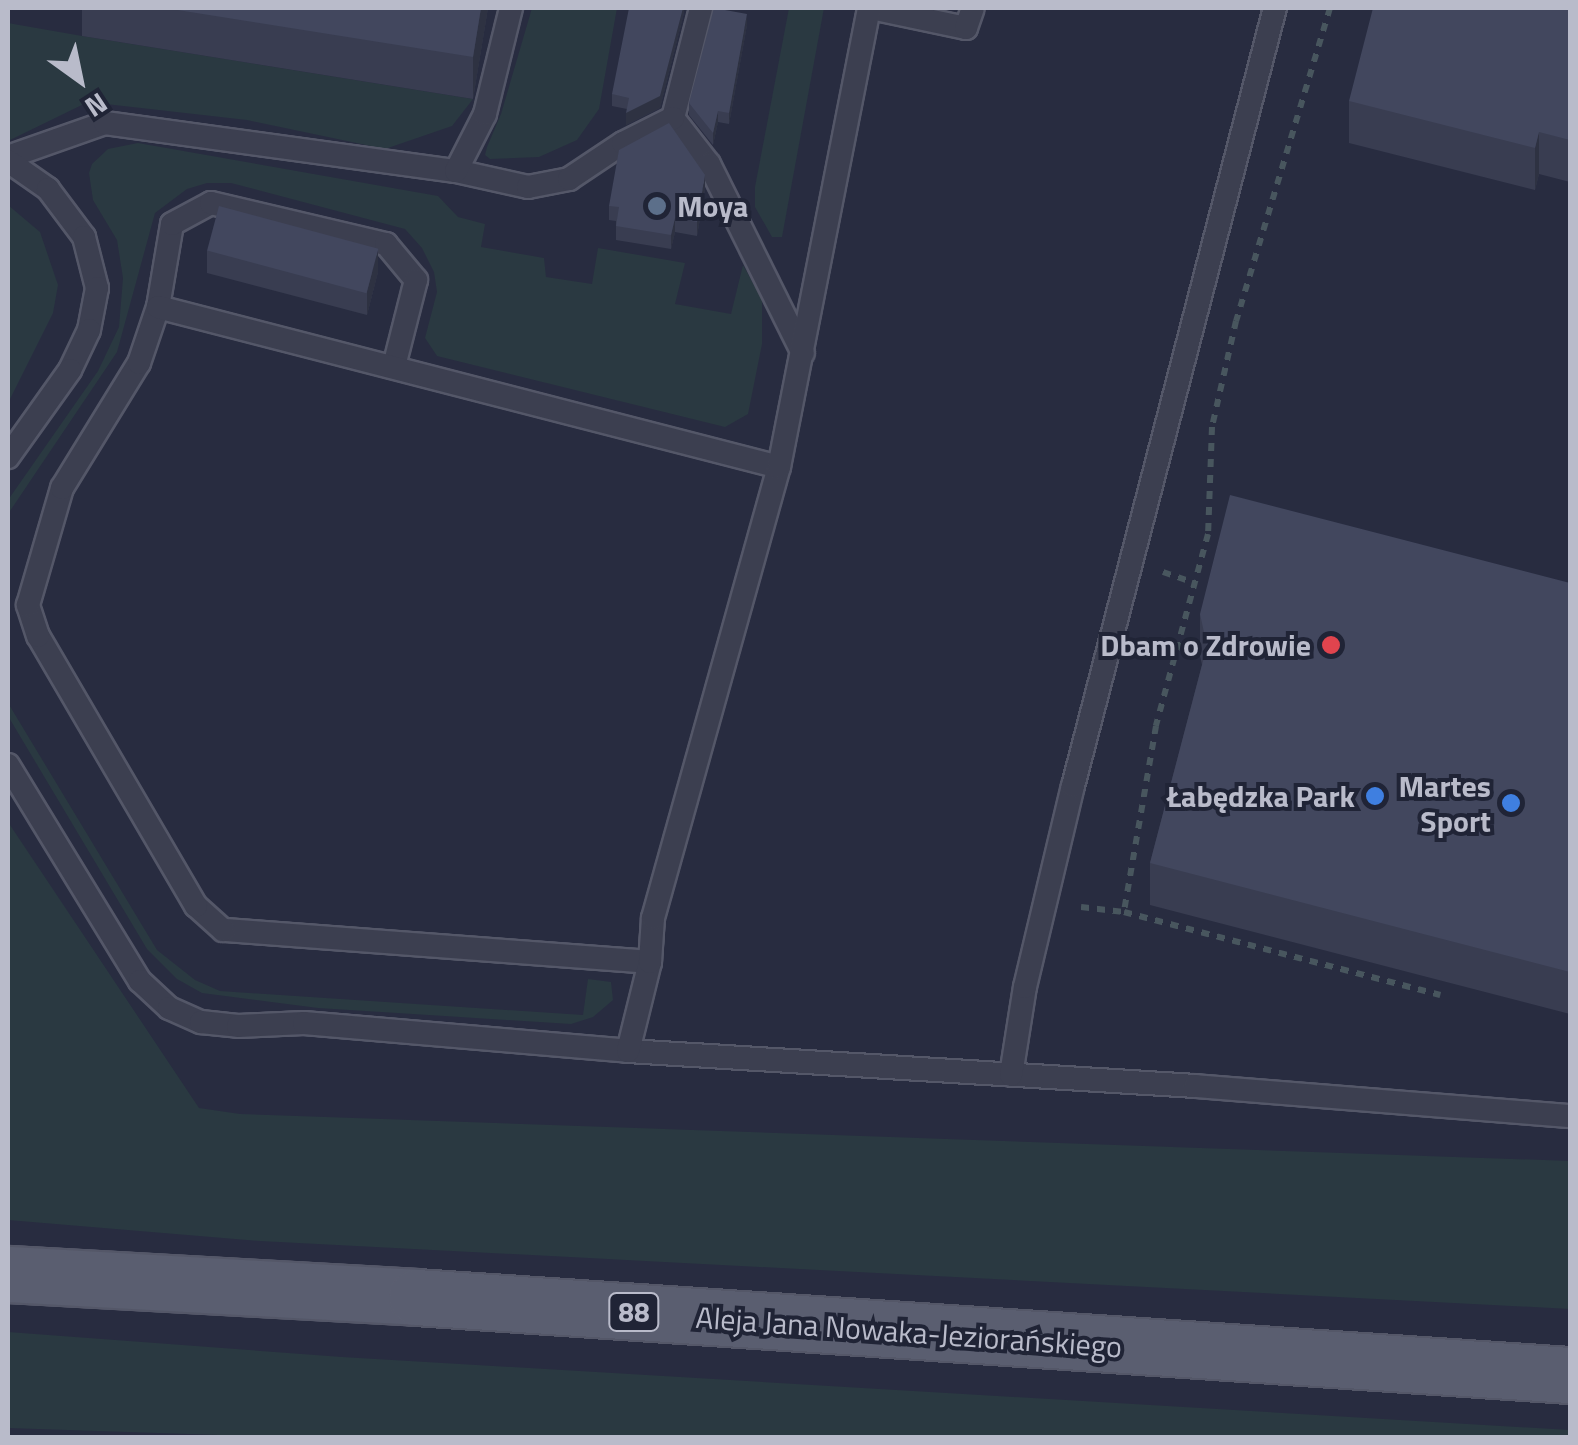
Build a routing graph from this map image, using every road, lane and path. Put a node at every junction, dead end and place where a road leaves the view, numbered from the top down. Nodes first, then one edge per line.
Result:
1 (511, 8) edge
2 (701, 8) edge
3 (870, 8) edge
4 (973, 8) edge
5 (1275, 8) edge
6 (1330, 8) edge
7 (673, 118) junction
8 (8, 159) edge
9 (456, 171) junction
10 (158, 307) junction
11 (803, 353) junction
12 (394, 366) junction
13 (8, 457) edge
14 (779, 467) junction
15 (8, 764) edge
16 (650, 962) junction
17 (1440, 996) dead end
18 (628, 1051) junction
19 (1011, 1075) junction
20 (1570, 1116) edge
21 (8, 1274) edge
22 (1570, 1375) edge

1 - 9 lane
2 - 7 lane
3 - 4 lane
3 - 11 lane
5 - 19 lane
6 - 17 path
7 - 9 lane
7 - 11 lane
8 - 9 lane
8 - 13 lane
10 - 12 lane
10 - 12 lane
10 - 16 lane
11 - 14 lane
12 - 14 lane
14 - 16 lane
15 - 18 lane
16 - 18 lane
18 - 19 lane
19 - 20 lane
21 - 22 main road, Aleja Jana Nowaka-Jeziorańskiego / 88

